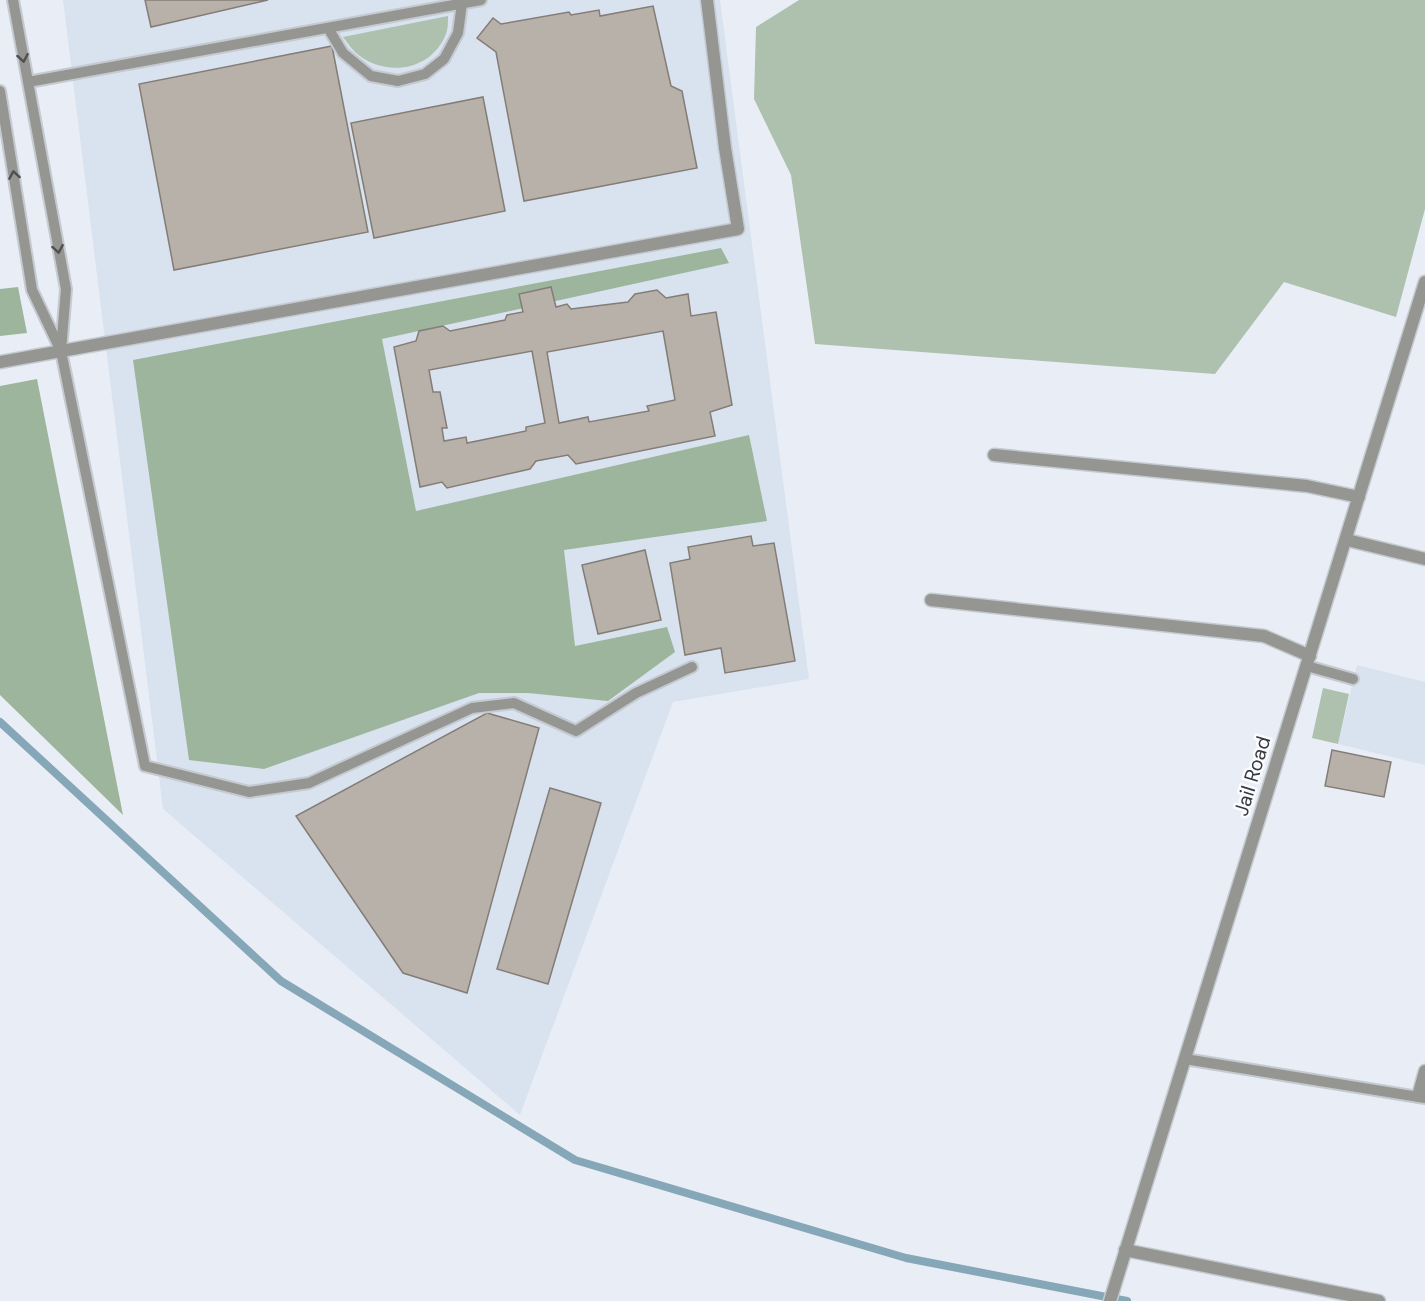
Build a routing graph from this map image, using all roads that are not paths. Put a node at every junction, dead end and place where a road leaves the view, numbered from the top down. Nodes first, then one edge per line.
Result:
1 (13, 0) edge
2 (481, 0) edge
3 (707, 0) edge
4 (462, 3) junction
5 (328, 28) junction
6 (28, 82) junction
7 (0, 91) edge
8 (1425, 282) edge
9 (61, 351) junction
10 (0, 362) edge
11 (994, 454) dead end
12 (1359, 497) junction
13 (1347, 540) junction
14 (1425, 559) edge
15 (931, 600) dead end
16 (1308, 661) junction
17 (692, 667) dead end
18 (1353, 679) dead end
19 (1185, 1059) junction
20 (1425, 1071) edge
21 (1422, 1097) edge
22 (1125, 1250) junction
23 (1110, 1301) edge
24 (1379, 1301) edge

1 -> 6 lane
2 - 4 lane
3 - 9 street
4 - 5 lane
4 - 5 lane
5 - 6 lane
6 -> 9 lane
9 -> 7 lane
8 - 12 street, Jail Road
9 - 10 street
9 - 17 lane
11 - 12 street
12 - 13 street, Jail Road
13 - 14 street
13 - 16 street, Jail Road
15 - 16 street
16 - 18 lane
16 - 19 street, Jail Road
19 - 21 lane
19 - 22 street, Jail Road
20 - 21 street
22 - 23 street, Jail Road
22 - 24 street

